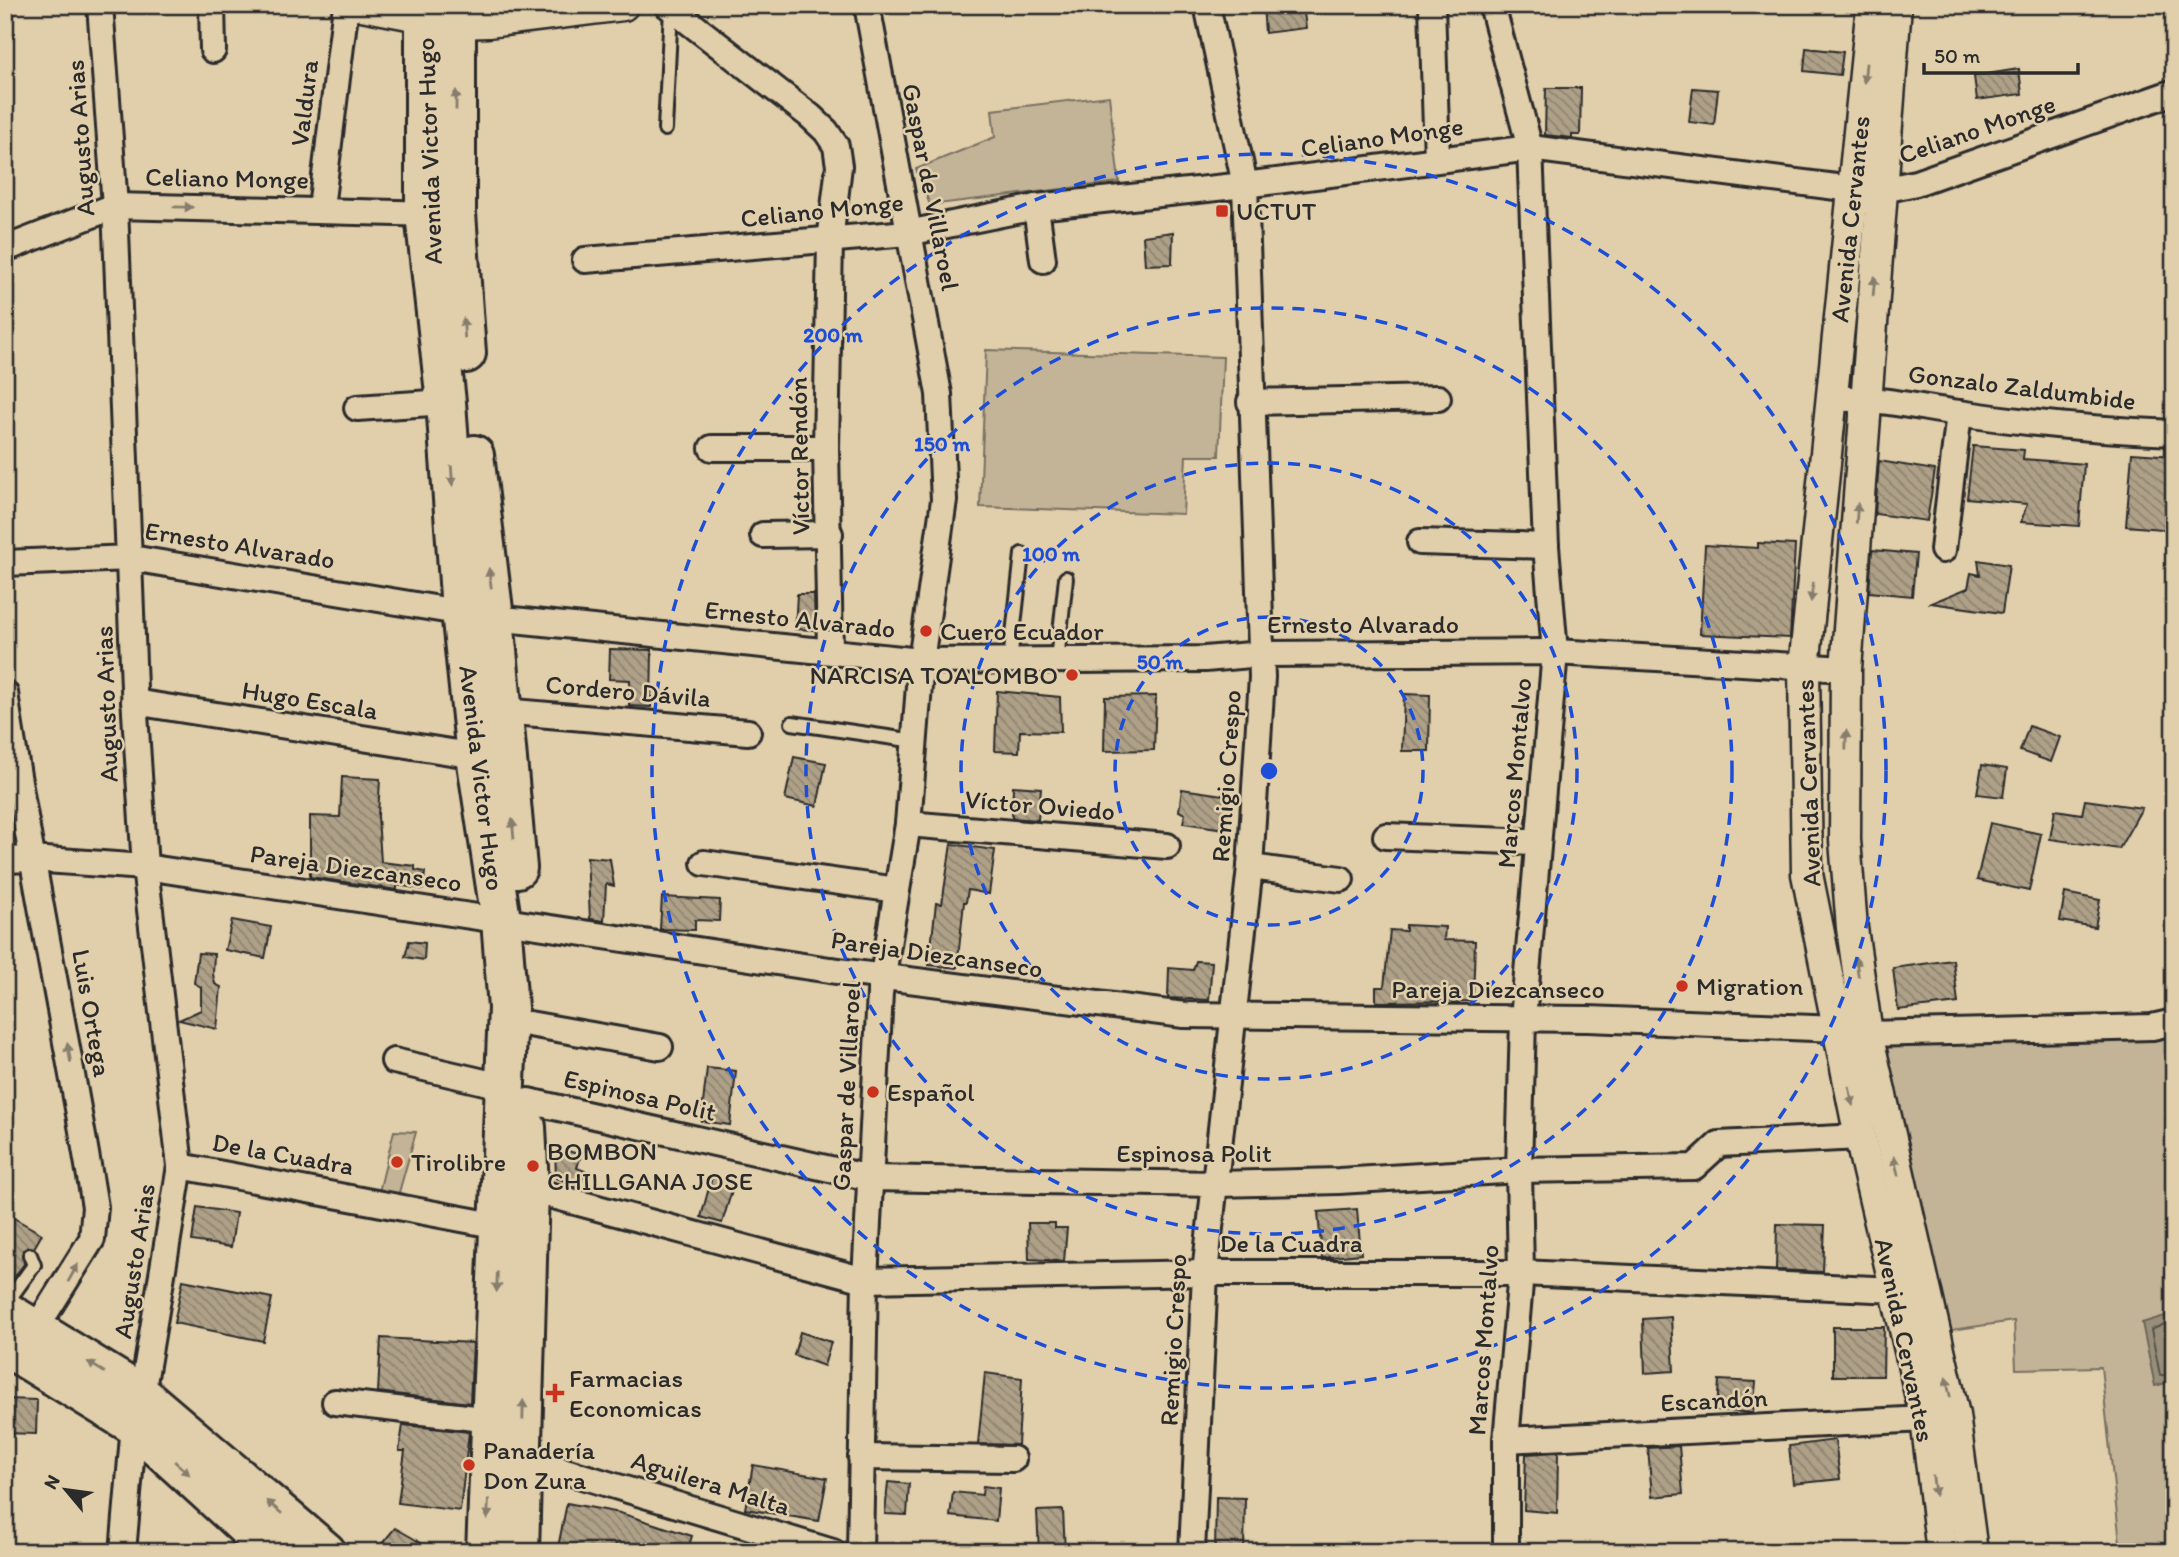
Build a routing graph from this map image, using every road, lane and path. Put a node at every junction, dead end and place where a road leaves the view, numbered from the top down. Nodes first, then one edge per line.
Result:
1 (100, 5) edge
2 (212, 5) edge
3 (346, 5) edge
4 (362, 5) edge
5 (623, 5) edge
6 (867, 5) edge
7 (1207, 5) edge
8 (1433, 5) edge
9 (1492, 5) edge
10 (1872, 5) edge
11 (1896, 5) edge
12 (669, 7) edge
13 (441, 13) edge
14 (213, 50) dead end
15 (2174, 92) edge
16 (665, 129) dead end
17 (1530, 148) junction
18 (1437, 159) junction
19 (1245, 185) junction
20 (1852, 189) junction
21 (1883, 190) junction
22 (115, 206) junction
23 (1036, 207) junction
24 (321, 208) junction
25 (440, 214) junction
26 (908, 233) junction
27 (830, 241) junction
28 (5, 249) edge
29 (585, 260) dead end
30 (1043, 260) dead end
31 (1864, 397) junction
32 (1438, 398) dead end
33 (1832, 399) junction
34 (446, 402) junction
35 (1250, 402) junction
36 (357, 408) dead end
37 (1959, 413) junction
38 (2174, 433) edge
39 (712, 448) dead end
40 (826, 448) junction
41 (830, 534) junction
42 (762, 535) dead end
43 (1420, 542) dead end
44 (1546, 546) junction
45 (1944, 550) dead end
46 (1022, 554) dead end
47 (131, 558) junction
48 (5, 564) edge
49 (1066, 578) dead end
50 (478, 614) junction
51 (830, 651) junction
52 (1555, 652) junction
53 (1262, 654) junction
54 (1057, 660) junction
55 (921, 661) junction
56 (1010, 661) junction
57 (1804, 668) junction
58 (1846, 670) junction
59 (5, 693) edge
60 (134, 702) junction
61 (502, 710) junction
62 (792, 723) dead end
63 (748, 732) dead end
64 (915, 741) junction
65 (476, 755) junction
66 (908, 824) junction
67 (1386, 836) dead end
68 (1536, 842) junction
69 (1167, 846) dead end
70 (31, 859) junction
71 (5, 860) edge
72 (705, 863) dead end
73 (145, 867) junction
74 (1250, 867) junction
75 (1341, 879) dead end
76 (897, 890) junction
77 (511, 921) junction
78 (882, 975) junction
79 (1233, 1017) junction
80 (1523, 1019) junction
81 (2174, 1022) edge
82 (529, 1024) junction
83 (1838, 1029) junction
84 (1867, 1034) junction
85 (660, 1047) dead end
86 (394, 1061) dead end
87 (517, 1094) junction
88 (1860, 1137) junction
89 (180, 1166) junction
90 (1519, 1170) junction
91 (870, 1178) junction
92 (1217, 1184) junction
93 (515, 1186) junction
94 (499, 1226) junction
95 (30, 1255) dead end
96 (1205, 1273) junction
97 (1521, 1273) junction
98 (865, 1280) junction
99 (1910, 1288) junction
100 (5, 1305) edge
101 (15, 1329) edge
102 (335, 1402) dead end
103 (138, 1410) junction
104 (1926, 1419) junction
105 (1506, 1440) junction
106 (502, 1442) junction
107 (861, 1457) junction
108 (1013, 1459) dead end
109 (123, 1552) edge
110 (273, 1552) edge
111 (326, 1552) edge
112 (486, 1552) edge
113 (519, 1552) edge
114 (833, 1552) edge
115 (860, 1552) edge
116 (1192, 1552) edge
117 (1506, 1552) edge
118 (1942, 1552) edge
119 (1972, 1552) edge

1 - 22 street, Augusto Arias
2 - 14 street
3 - 24 street, Valdura
4 - 13 street
5 - 13 street
6 - 26 street, Gaspar de Villaroel
7 - 19 street, Remigio Crespo
8 - 18 street
9 - 17 street, Marcos Montalvo
10 -> 20 street, Avenida Cervantes
11 - 21 street, Avenida Cervantes
12 - 16 lane
12 - 27 street, Víctor Rendón
13 - 25 main road, Avenida Victor Hugo
15 - 21 street, Celiano Monge
17 - 18 street, Celiano Monge
17 - 20 street, Celiano Monge
17 - 44 street, Marcos Montalvo
18 - 19 street, Celiano Monge
19 - 23 street, Celiano Monge
19 - 35 street, Remigio Crespo
20 - 21 street, Celiano Monge
20 - 33 street, Avenida Cervantes
31 -> 21 street, Avenida Cervantes
22 -> 24 street, Celiano Monge
22 - 28 street, Celiano Monge
22 - 47 street, Augusto Arias
23 - 26 street, Celiano Monge
23 - 30 street
24 - 25 street, Celiano Monge
25 - 34 main road, Avenida Victor Hugo
50 -> 25 main road, Avenida Victor Hugo
26 - 27 street, Celiano Monge
26 - 55 street, Gaspar de Villaroel
27 - 29 street, Celiano Monge
27 - 40 street, Víctor Rendón
31 - 33 street, Gonzalo Zaldumbide
31 - 37 street, Gonzalo Zaldumbide
58 -> 31 street, Avenida Cervantes
32 - 35 street
33 -> 57 street, Avenida Cervantes
34 - 36 street
34 -> 50 main road, Avenida Victor Hugo
35 - 53 street, Remigio Crespo
37 - 38 street, Gonzalo Zaldumbide
37 - 45 street
39 - 40 street
40 - 41 street, Víctor Rendón
41 - 42 street
41 - 51 street, Víctor Rendón
43 - 44 street
44 - 52 street, Marcos Montalvo
46 - 56 lane
47 - 48 street, Ernesto Alvarado
47 - 50 street, Ernesto Alvarado
47 - 60 street, Augusto Arias
49 - 54 lane
50 - 51 street, Ernesto Alvarado
50 - 61 main road, Avenida Victor Hugo
50 - 65 main road, Avenida Victor Hugo
51 - 55 street, Ernesto Alvarado
52 - 53 street, Ernesto Alvarado
52 - 57 street, Ernesto Alvarado
52 - 68 street, Marcos Montalvo
53 - 54 street, Ernesto Alvarado
53 - 74 street, Remigio Crespo
54 - 56 street, Ernesto Alvarado
55 - 56 street, Ernesto Alvarado
55 - 64 street, Gaspar de Villaroel
57 - 58 street, Ernesto Alvarado
57 - 83 street, Avenida Cervantes
84 -> 58 street, Avenida Cervantes
59 - 70 street, Luis Ortega
60 - 65 street, Hugo Escala
60 - 73 street, Augusto Arias
61 - 63 street, Cordero Dávila
77 -> 61 main road, Avenida Victor Hugo
62 - 64 lane
64 - 66 street, Gaspar de Villaroel
65 - 77 main road, Avenida Victor Hugo
66 - 69 street, Víctor Oviedo
66 - 76 street, Gaspar de Villaroel
67 - 68 street
68 - 80 street, Marcos Montalvo
70 - 71 street, Pareja Diezcanseco
70 - 73 street, Pareja Diezcanseco
101 -> 70 street, Luis Ortega
72 - 76 street
73 - 77 street, Pareja Diezcanseco
73 - 89 street, Augusto Arias
74 - 75 street
74 - 79 street, Remigio Crespo
76 - 78 street, Gaspar de Villaroel
77 - 78 street, Pareja Diezcanseco
77 - 82 main road, Avenida Victor Hugo
77 - 87 main road, Avenida Victor Hugo
78 - 79 street, Pareja Diezcanseco
78 - 91 street, Gaspar de Villaroel
79 - 80 street, Pareja Diezcanseco
79 - 92 street, Remigio Crespo
80 - 83 street, Pareja Diezcanseco
80 - 90 street, Marcos Montalvo
81 - 84 street, Pareja Diezcanseco
82 - 85 street
82 - 87 main road, Avenida Victor Hugo
83 - 84 street, Pareja Diezcanseco
83 -> 88 street, Avenida Cervantes
99 -> 84 street, Avenida Cervantes
86 - 87 street, Espinosa Polit
87 - 91 street, Espinosa Polit
87 - 93 main road, Avenida Victor Hugo
88 - 90 street, Espinosa Polit
88 - 99 street, Avenida Cervantes
89 - 94 street, De la Cuadra
89 - 103 street, Augusto Arias
90 - 92 street, Espinosa Polit
90 - 97 street, Marcos Montalvo
91 - 92 street, Espinosa Polit
91 - 98 street, Gaspar de Villaroel
92 - 96 street, Remigio Crespo
93 - 94 main road, Avenida Victor Hugo
93 - 98 street, De la Cuadra
106 -> 93 main road, Avenida Victor Hugo
94 -> 106 main road, Avenida Victor Hugo
95 - 100 lane
96 - 97 street, De la Cuadra
96 - 98 street, De la Cuadra
96 - 116 street, Remigio Crespo
97 - 99 street, De la Cuadra
97 - 105 street, Marcos Montalvo
98 - 107 street, Gaspar de Villaroel
99 - 104 street, Avenida Cervantes
119 -> 99 street, Avenida Cervantes
101 - 103 main road
102 - 106 street, Aguilera Malta
103 - 109 street, Augusto Arias
103 -> 110 main road
111 -> 103 main road
104 - 105 street, Escandón
104 -> 118 street, Avenida Cervantes
105 - 117 street, Marcos Montalvo
106 -> 112 main road, Avenida Victor Hugo
106 - 113 main road, Avenida Victor Hugo
106 - 114 street, Aguilera Malta
107 - 108 street
107 - 115 street, Gaspar de Villaroel

